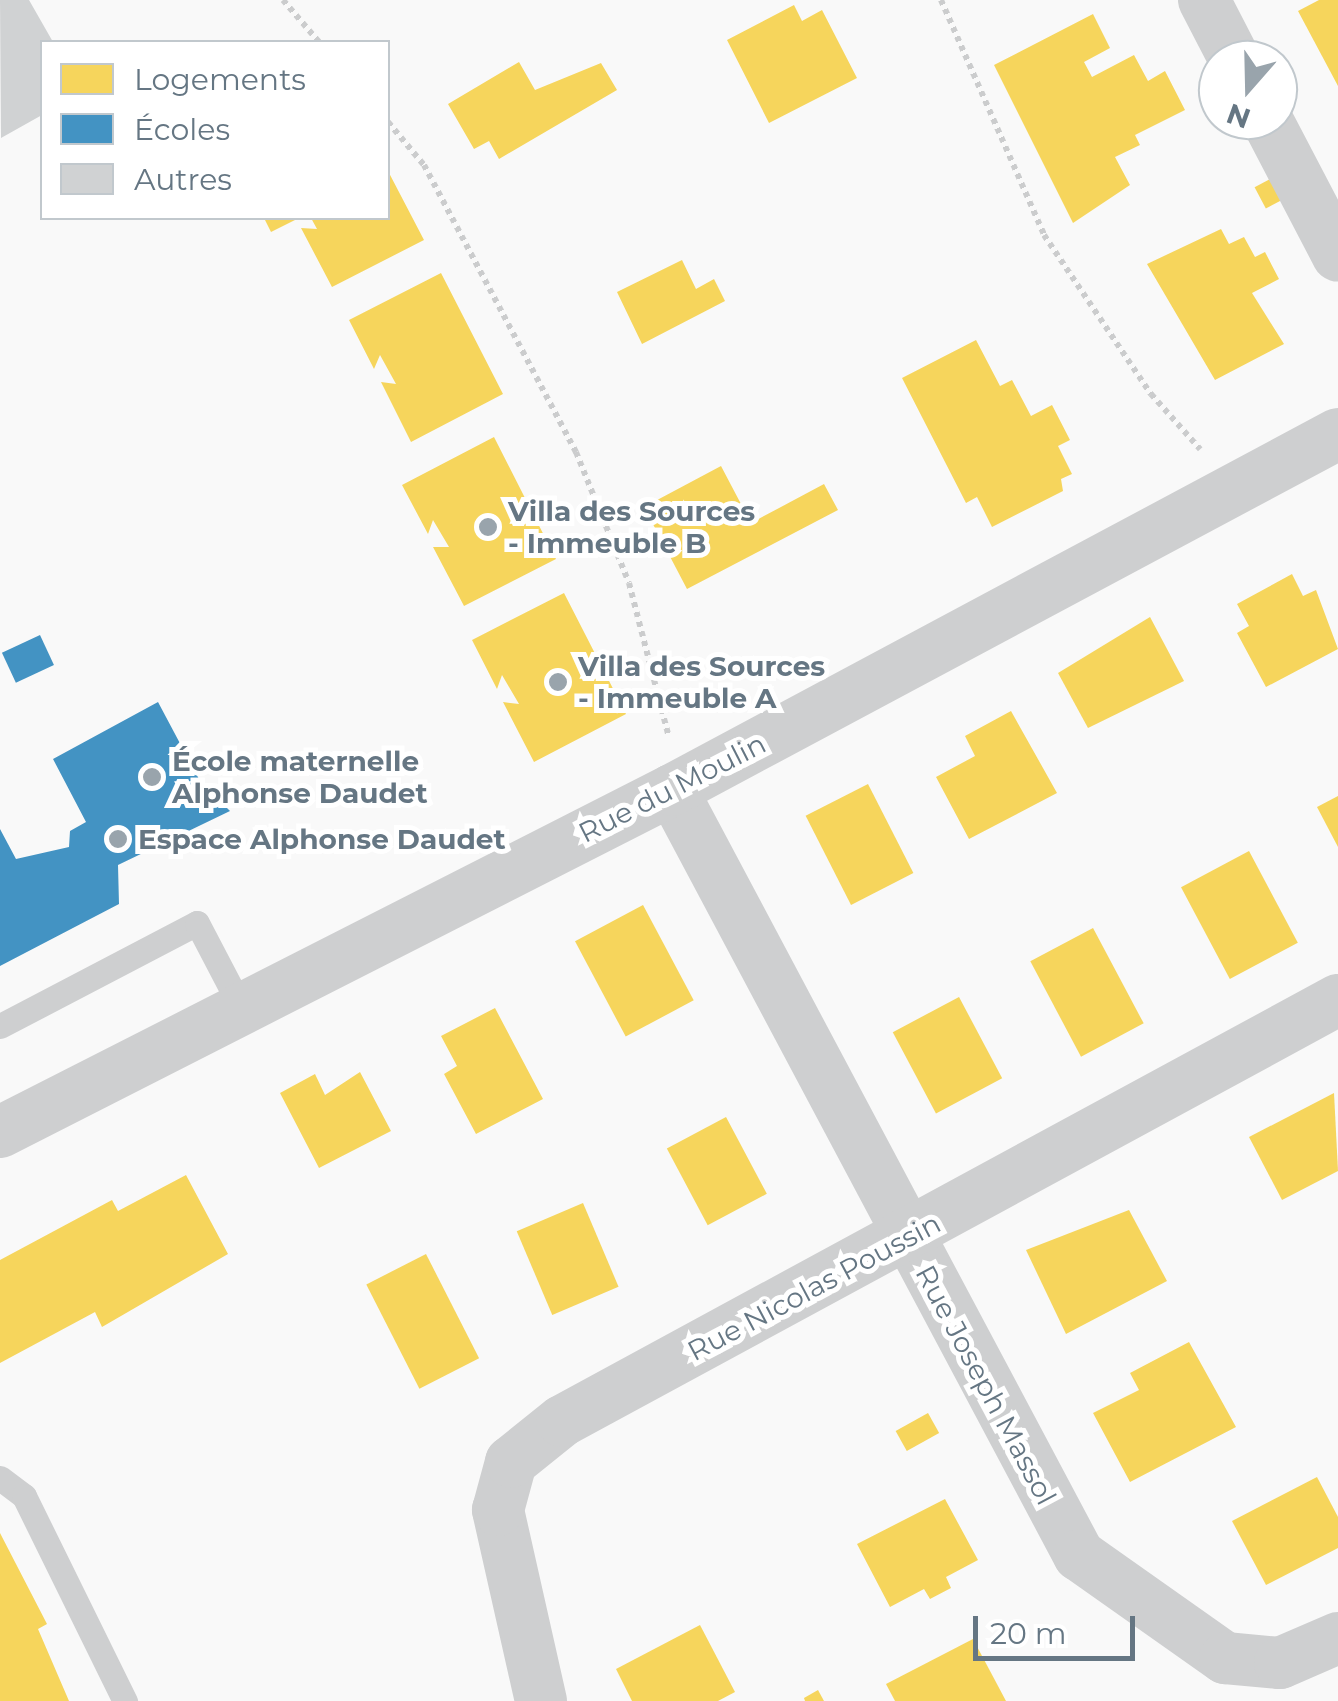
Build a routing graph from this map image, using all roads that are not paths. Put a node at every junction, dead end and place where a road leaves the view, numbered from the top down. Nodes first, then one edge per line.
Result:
1 (1204, 0) edge
2 (1225, 40) edge
3 (1277, 140) edge
4 (1338, 256) edge
5 (1338, 434) edge
6 (672, 790) junction
7 (1338, 1000) edge
8 (241, 1007) junction
9 (0, 1026) edge
10 (0, 1132) edge
11 (907, 1238) junction
12 (0, 1478) edge
13 (1338, 1638) edge
14 (125, 1701) edge
15 (541, 1701) edge

1 - 2 street
3 - 4 street
5 - 6 street, Rue du Moulin
6 - 8 street, Rue du Moulin
6 - 11 street, Rue Joseph Massol
7 - 11 street, Rue Nicolas Poussin
8 - 9 lane
8 - 10 street, Rue du Moulin
11 - 13 street, Rue Joseph Massol
11 - 15 street, Rue Nicolas Poussin
12 - 14 lane

